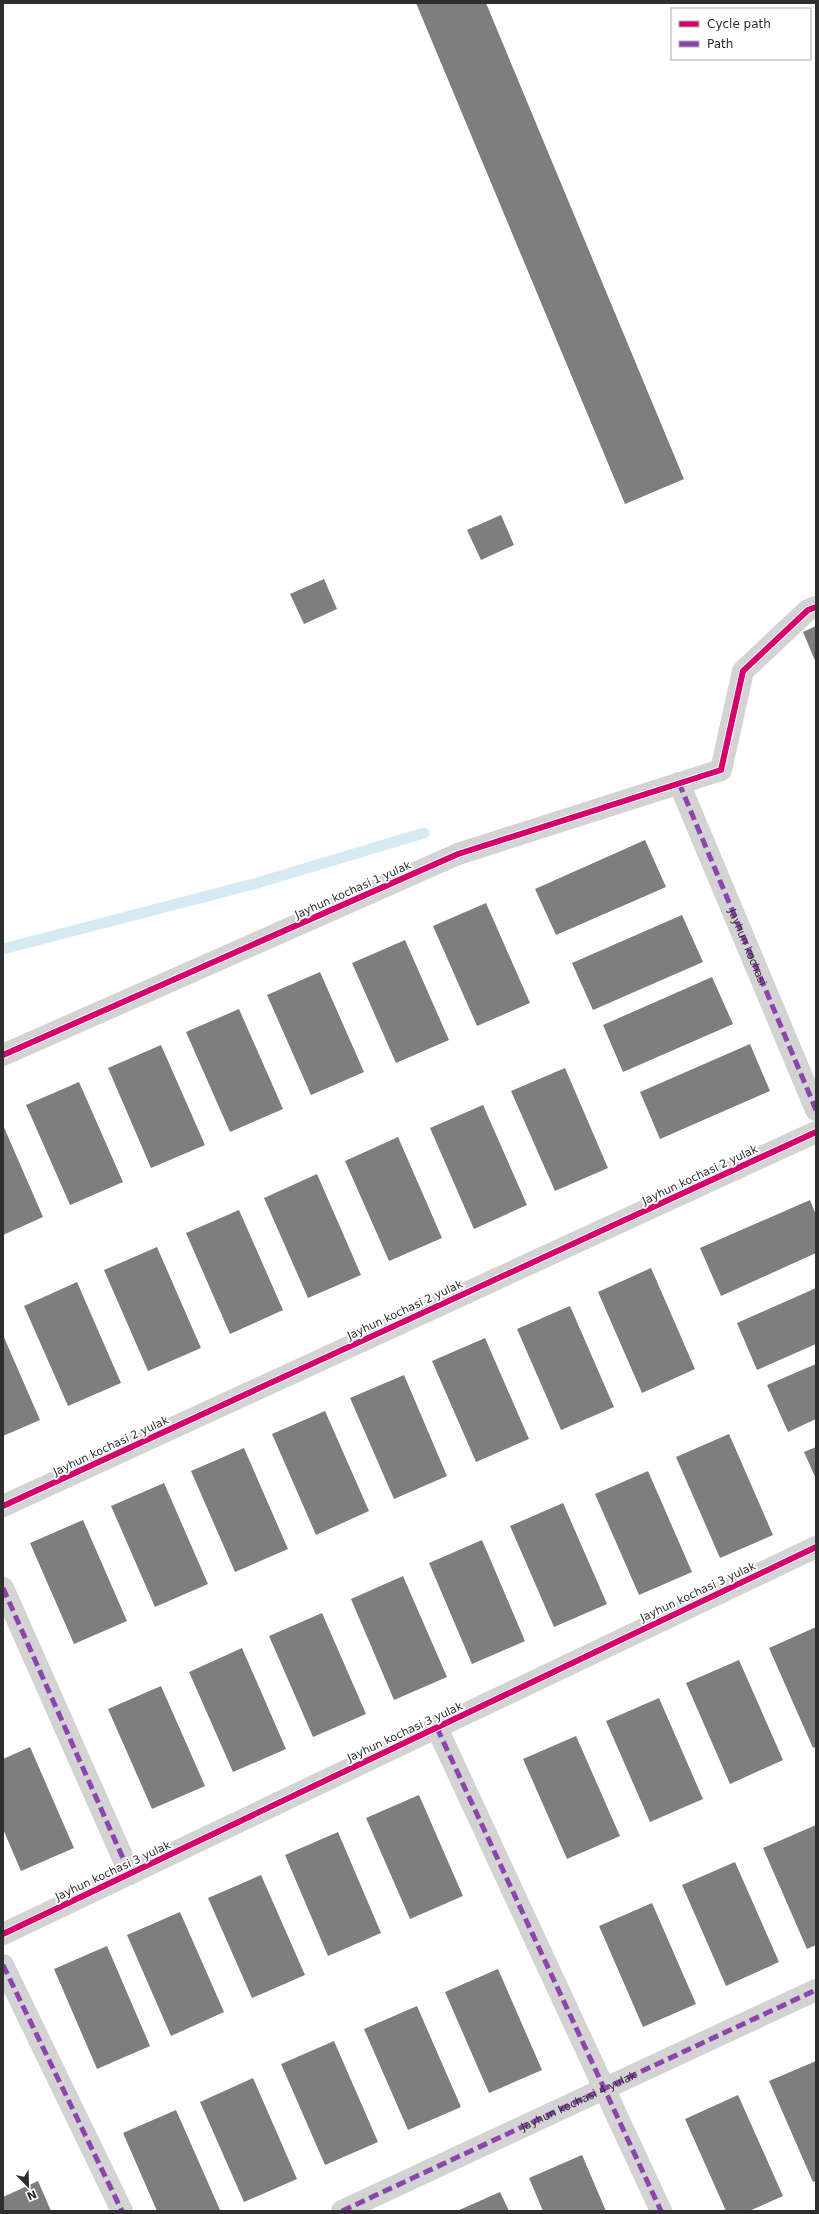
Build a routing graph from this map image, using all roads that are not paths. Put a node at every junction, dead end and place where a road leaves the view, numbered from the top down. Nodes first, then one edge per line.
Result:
1 (816, 607) edge
2 (679, 783) junction
3 (3, 1055) edge
4 (816, 1110) edge
5 (816, 1132) edge
6 (3, 1506) edge
7 (816, 1547) edge
8 (3, 1588) edge
9 (437, 1728) junction
10 (130, 1874) junction
11 (3, 1934) edge
12 (3, 1965) edge
13 (816, 1990) edge
14 (603, 2089) junction
15 (122, 2211) edge
16 (342, 2211) edge
17 (661, 2211) edge

1 - 2 street, Jayhun kochasi 1 yulak
2 - 3 street, Jayhun kochasi 1 yulak
2 - 4 street, Jayhun kochasi
5 - 6 street, Jayhun kochasi 2 yulak
7 - 9 street, Jayhun kochasi 3 yulak
8 - 10 street
9 - 10 street, Jayhun kochasi 3 yulak
9 - 14 street
10 - 11 street, Jayhun kochasi 3 yulak
12 - 15 street
13 - 14 street, Jayhun kochasi 4 yulak
14 - 16 street, Jayhun kochasi 4 yulak
14 - 17 street

